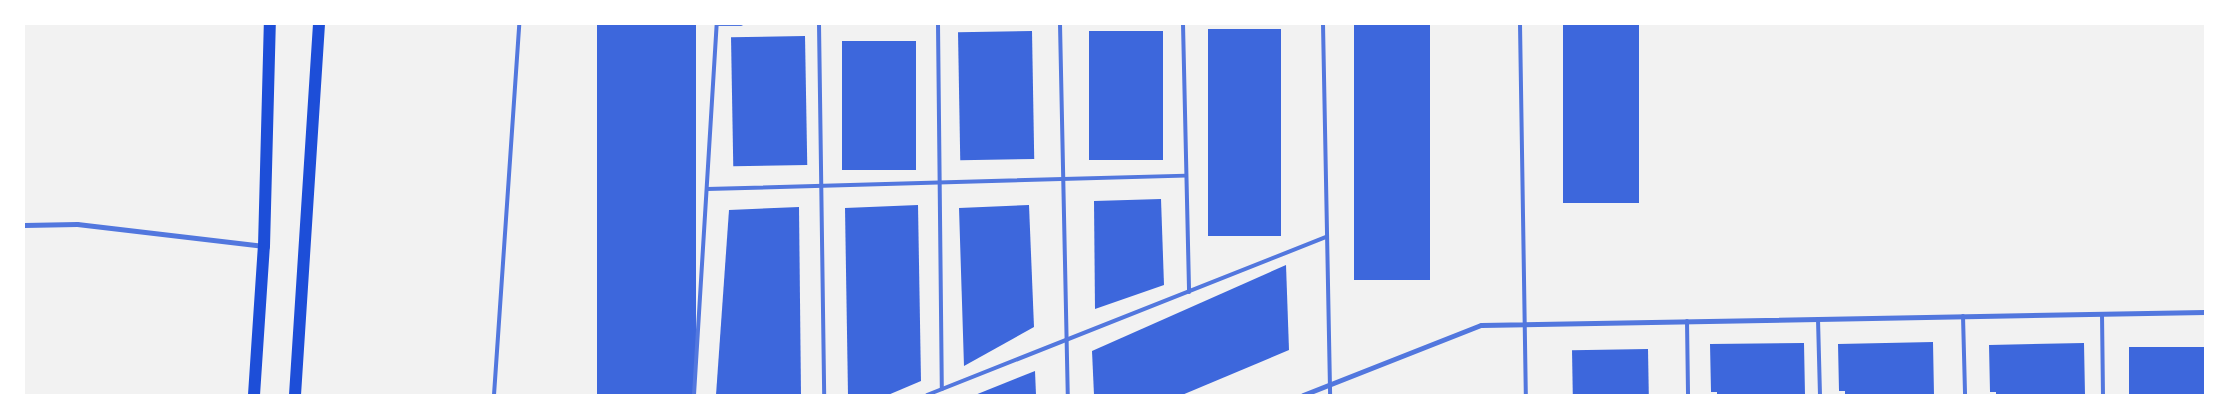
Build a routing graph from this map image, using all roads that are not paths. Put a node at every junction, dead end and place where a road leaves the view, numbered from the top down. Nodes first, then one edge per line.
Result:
1 (270, 24) edge
2 (320, 24) edge
3 (519, 24) edge
4 (717, 24) edge
5 (741, 24) edge
6 (819, 24) edge
7 (938, 24) edge
8 (1060, 24) edge
9 (1183, 24) edge
10 (1323, 24) edge
11 (1520, 24) edge
12 (1186, 176) junction
13 (1063, 179) junction
14 (940, 182) junction
15 (821, 185) junction
16 (707, 189) junction
17 (24, 225) edge
18 (1327, 237) junction
19 (264, 246) junction
20 (1189, 292) junction
21 (2205, 312) edge
22 (2102, 314) junction
23 (1963, 316) junction
24 (1818, 319) junction
25 (1687, 321) junction
26 (1525, 324) junction
27 (1067, 340) junction
28 (1329, 385) junction
29 (942, 389) junction
30 (254, 395) edge
31 (295, 395) edge
32 (494, 395) edge
33 (694, 395) edge
34 (824, 395) edge
35 (927, 395) edge
36 (1068, 395) edge
37 (1303, 395) edge
38 (1330, 395) edge
39 (1526, 395) edge
40 (1688, 395) edge
41 (1820, 395) edge
42 (1965, 395) edge
43 (2103, 395) edge

1 - 19 main road
2 - 31 main road
3 - 32 lane
4 - 5 lane
4 - 16 lane
6 - 15 lane
7 - 14 lane
8 - 13 lane
9 - 12 lane
10 - 18 lane
11 - 26 lane
12 - 13 lane
12 - 20 lane
13 - 14 lane
13 - 27 lane
14 - 15 lane
14 - 29 lane
15 - 16 lane
15 - 34 lane
16 - 33 lane
17 - 19 street
18 - 20 lane
18 - 28 lane
19 - 30 main road
20 - 27 lane
21 - 22 street
22 - 23 street
22 - 43 lane
23 - 24 street
23 - 42 lane
24 - 25 street
24 - 41 lane
25 - 26 street
25 - 40 lane
26 - 28 street
26 - 39 lane
27 - 29 lane
27 - 36 lane
28 - 37 street
28 - 38 lane
29 - 35 lane

